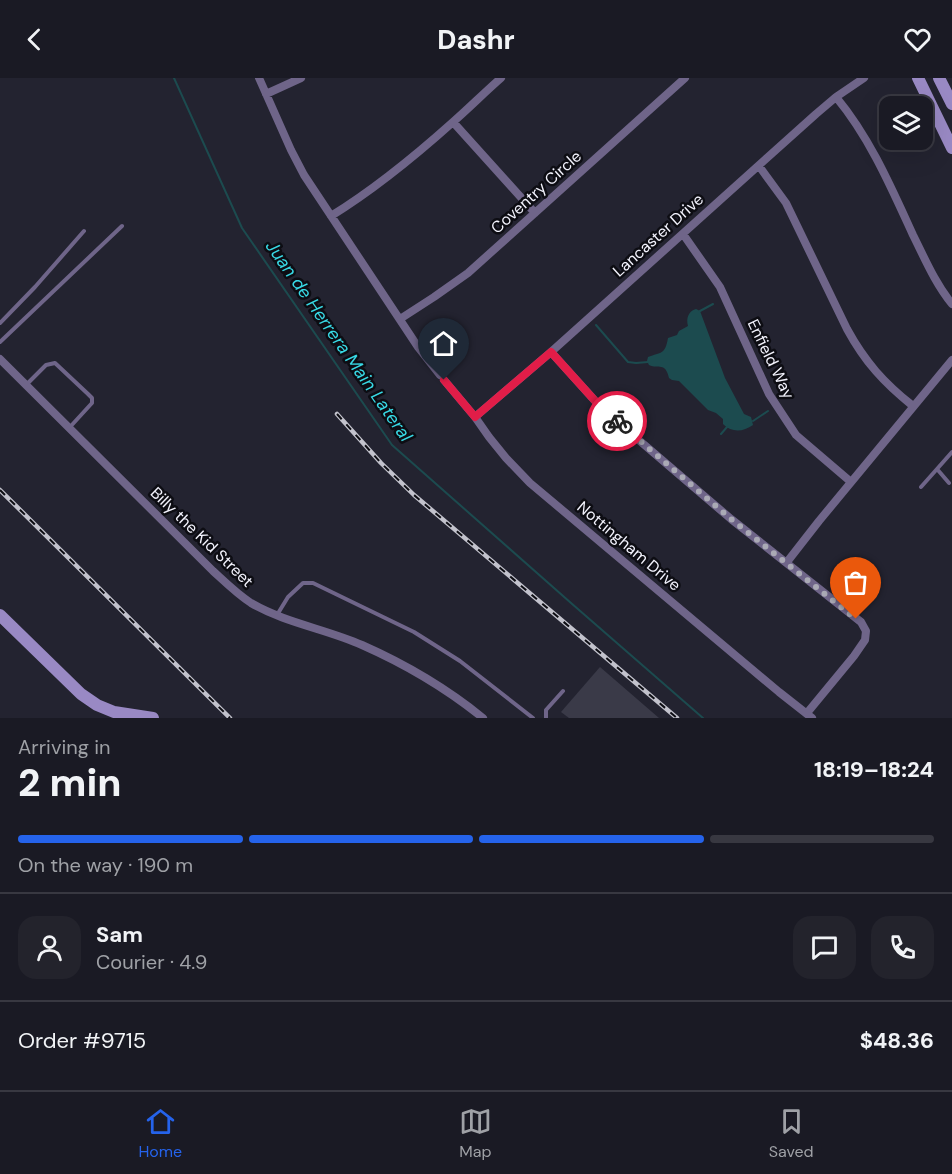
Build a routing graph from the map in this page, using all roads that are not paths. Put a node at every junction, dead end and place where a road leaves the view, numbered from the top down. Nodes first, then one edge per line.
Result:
1 (259, 78) edge
2 (301, 78) edge
3 (501, 78) edge
4 (684, 78) edge
5 (864, 78) edge
6 (918, 78) edge
7 (939, 78) edge
8 (266, 94) junction
9 (836, 97) junction
10 (952, 104) edge
11 (453, 122) junction
12 (952, 148) edge
13 (759, 166) junction
14 (535, 213) junction
15 (331, 216) junction
16 (122, 226) dead end
17 (84, 231) dead end
18 (683, 234) junction
19 (952, 304) edge
20 (400, 319) junction
21 (0, 323) edge
22 (0, 342) edge
23 (551, 352) junction
24 (0, 359) edge
25 (952, 360) edge
26 (26, 385) junction
27 (913, 406) junction
28 (475, 417) junction
29 (69, 428) junction
30 (952, 452) edge
31 (937, 469) junction
32 (850, 482) junction
33 (949, 483) dead end
34 (921, 487) dead end
35 (787, 562) junction
36 (0, 615) edge
37 (277, 615) junction
38 (563, 691) dead end
39 (810, 715) edge
40 (153, 718) edge
41 (483, 718) edge
42 (533, 718) edge
43 (546, 718) edge

1 - 8 street
2 - 8 street
3 - 11 street
4 - 14 street, Coventry Circle
5 - 9 street, Lancaster Drive
6 - 12 street
7 - 10 street
8 - 15 street
9 - 13 street, Lancaster Drive
9 - 19 street
11 - 14 street
11 - 15 street
13 - 18 street, Lancaster Drive
13 - 27 street
14 - 20 street, Coventry Circle
15 - 20 street
16 - 22 lane
17 - 21 lane
18 - 23 street, Lancaster Drive
18 - 32 street, Enfield Way
20 - 28 street, Nottingham Drive
23 - 28 street, Lancaster Drive
23 - 35 street
24 - 26 street, Billy the Kid Street
25 - 27 street
26 - 29 street, Billy the Kid Street
26 - 29 lane
27 - 32 street
28 - 39 street, Nottingham Drive
29 - 37 street, Billy the Kid Street
30 - 31 lane
31 - 33 lane
31 - 34 lane
32 - 35 street
35 - 39 street
36 - 40 street
37 - 41 street, Billy the Kid Street
37 - 42 lane
38 - 43 lane

